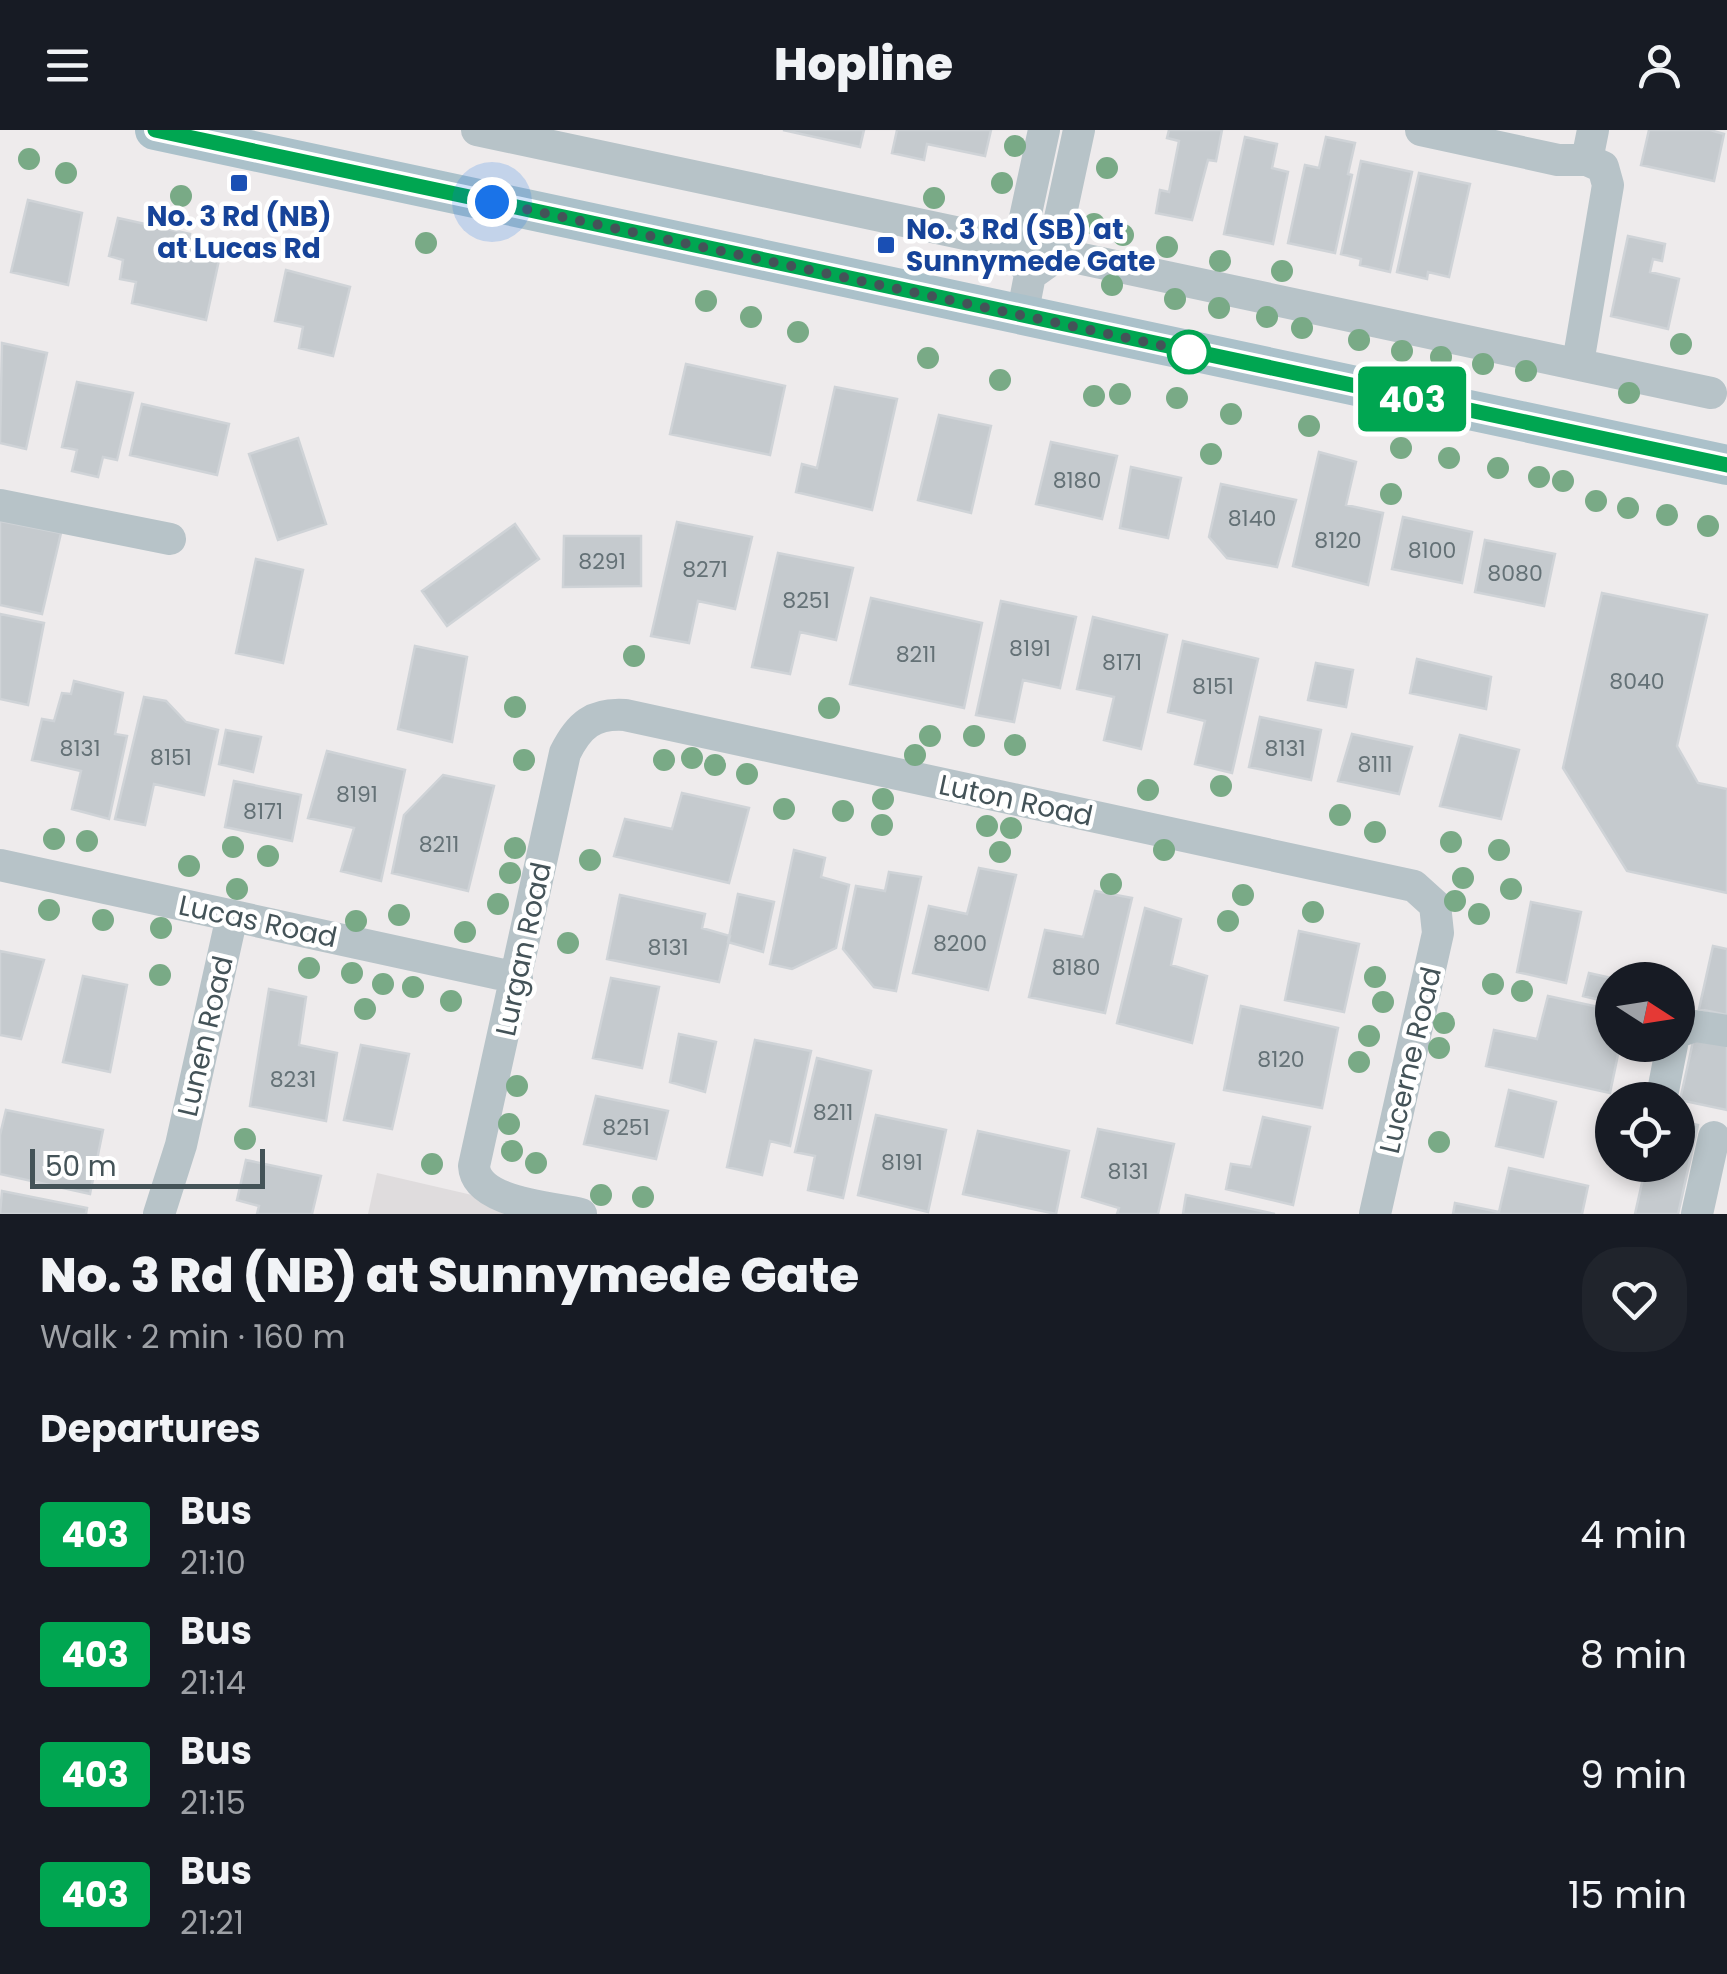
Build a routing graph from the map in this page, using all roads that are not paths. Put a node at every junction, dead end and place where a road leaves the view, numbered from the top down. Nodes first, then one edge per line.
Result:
1 (155, 130) edge
2 (478, 130) edge
3 (1044, 130) edge
4 (1079, 130) edge
5 (1420, 130) edge
6 (1590, 145) edge
7 (1034, 258) junction
8 (1022, 316) junction
9 (1578, 363) junction
10 (1711, 393) dead end
11 (1727, 465) edge
12 (0, 505) edge
13 (170, 539) dead end
14 (590, 720) joint
15 (0, 865) edge
16 (1435, 905) joint
17 (232, 916) junction
18 (517, 978) junction
19 (1695, 1026) edge
20 (1727, 1030) edge
21 (1714, 1136) dead end
22 (159, 1214) edge
23 (581, 1214) edge
24 (1375, 1214) edge
25 (1697, 1214) edge

1 - 8 main road
2 - 7 street
3 - 7 street
4 - 7 street
5 - 6 street
6 - 9 street
7 - 8 street
7 - 9 street
8 - 11 main road
9 - 10 street
12 - 13 street
14 - 16 street, Luton Road
14 - 18 street, Lurgan Road
15 - 17 street, Lucas Road
16 - 24 street, Lucerne Road
17 - 18 street, Lucas Road
17 - 22 street, Lunen Road
18 - 23 street, Lurgan Road
19 - 20 street
21 - 25 street

